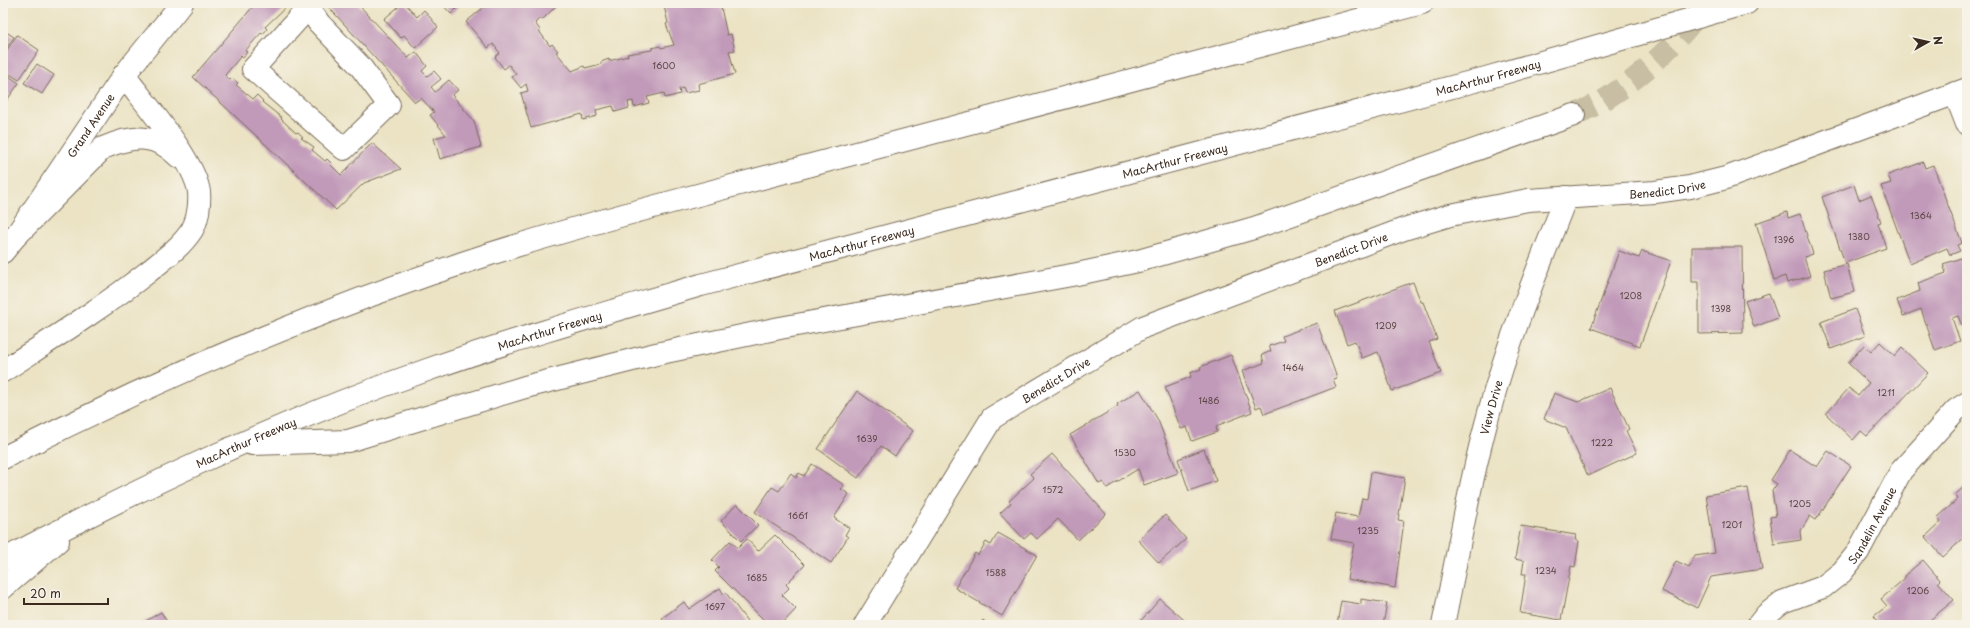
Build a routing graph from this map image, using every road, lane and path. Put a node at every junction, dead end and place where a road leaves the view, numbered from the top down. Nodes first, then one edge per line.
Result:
1 (182, 3) edge
2 (1422, 3) edge
3 (1747, 3) edge
4 (307, 5) edge
5 (124, 75) junction
6 (1961, 91) edge
7 (1574, 115) tunnel mouth
8 (1967, 124) edge
9 (194, 173) junction
10 (1566, 197) junction
11 (9, 244) edge
12 (3, 371) edge
13 (1967, 403) edge
14 (239, 444) junction
15 (3, 458) edge
16 (86, 516) junction
17 (3, 560) edge
18 (3, 588) edge
19 (865, 625) edge
20 (1443, 625) edge
21 (1758, 625) edge

1 - 5 main road, Grand Avenue
2 - 15 main road
3 - 14 main road, MacArthur Freeway
4 - 4 main road
5 - 9 main road
5 - 11 main road, Grand Avenue
6 - 8 main road
6 - 10 main road, Benedict Drive
7 - 14 main road
9 - 11 main road
9 - 12 main road
10 - 19 main road, Benedict Drive
10 - 20 main road, View Drive
13 - 21 main road, Sandelin Avenue
14 - 16 main road, MacArthur Freeway
16 - 17 main road, MacArthur Freeway
16 - 18 main road

